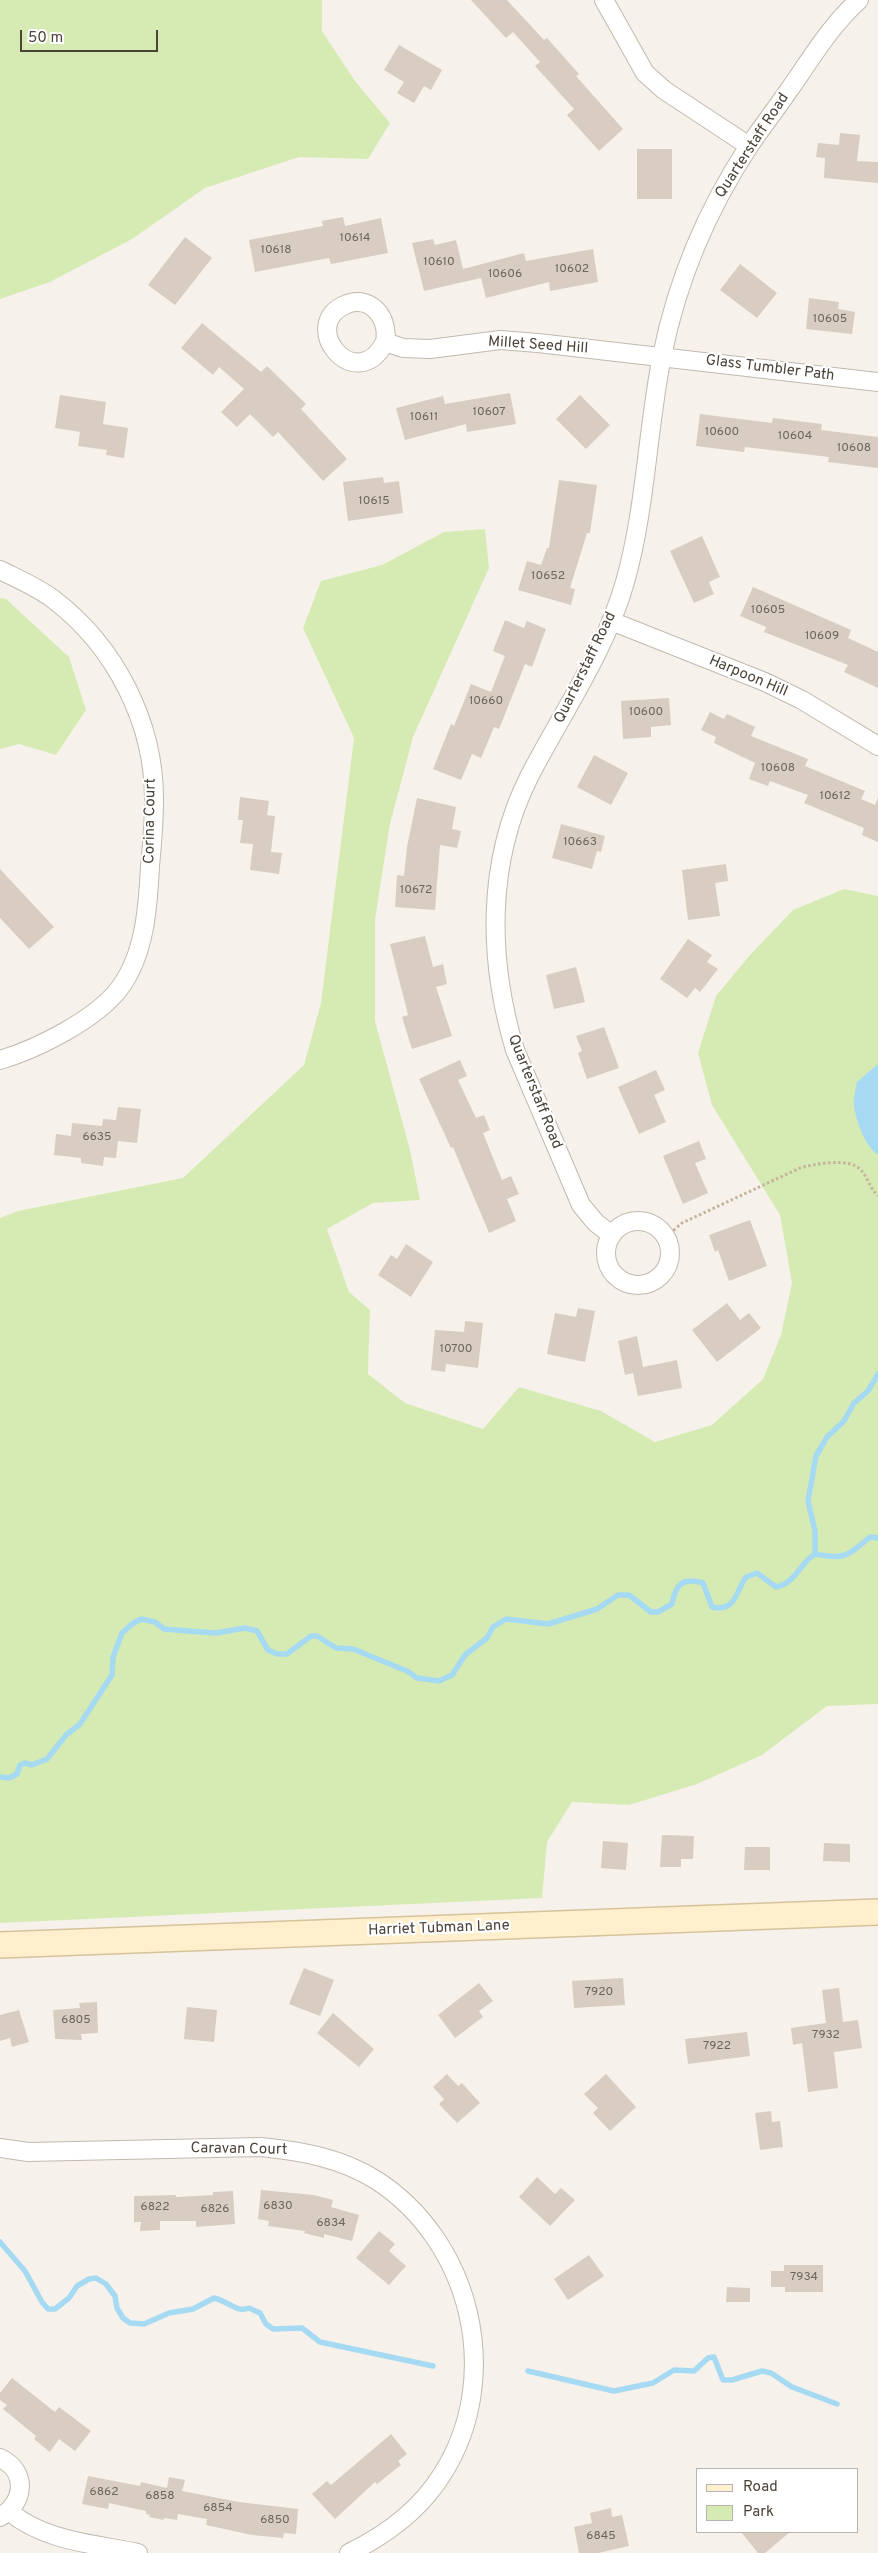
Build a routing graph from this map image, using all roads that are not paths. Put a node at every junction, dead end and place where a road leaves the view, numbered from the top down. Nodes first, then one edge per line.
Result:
1 (604, 0) edge
2 (859, 0) edge
3 (749, 146) junction
4 (386, 342) dead end
5 (662, 357) junction
6 (878, 382) edge
7 (0, 570) edge
8 (611, 621) junction
9 (878, 746) edge
10 (0, 1060) edge
11 (612, 1235) junction
12 (878, 1912) edge
13 (0, 1945) edge
14 (0, 2148) edge
15 (0, 2458) edge
16 (5, 2514) edge
17 (138, 2553) edge
18 (349, 2553) edge

1 - 3 street
2 - 3 street, Quarterstaff Road
3 - 5 street, Quarterstaff Road
4 - 5 street, Millet Seed Hill
5 - 6 street, Glass Tumbler Path
5 - 8 street, Quarterstaff Road
7 - 10 street, Corina Court
8 - 9 street, Harpoon Hill
8 - 11 street, Quarterstaff Road
11 - 11 street
12 - 13 street, Harriet Tubman Lane
14 - 18 street, Caravan Court
15 - 16 street
16 - 17 street

